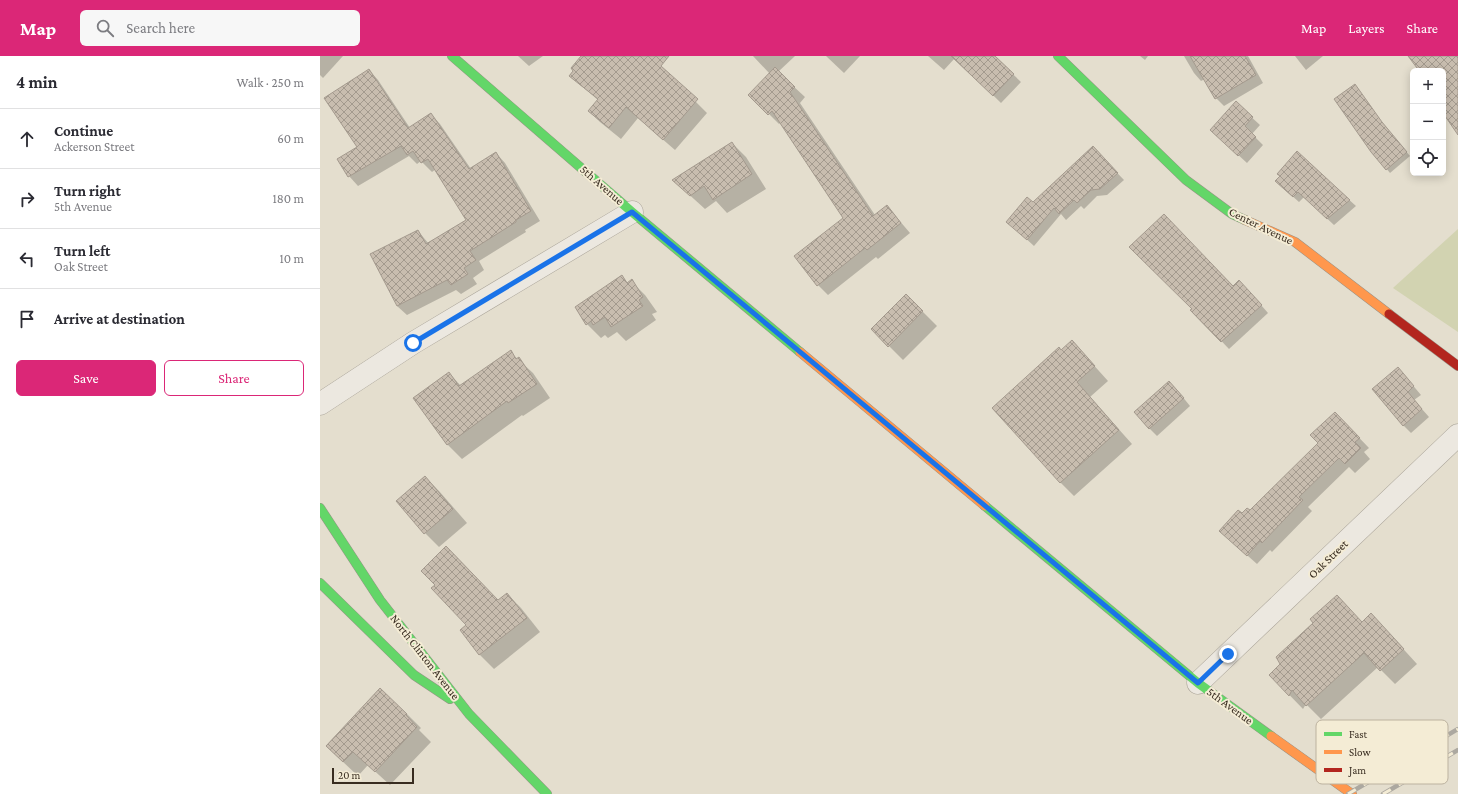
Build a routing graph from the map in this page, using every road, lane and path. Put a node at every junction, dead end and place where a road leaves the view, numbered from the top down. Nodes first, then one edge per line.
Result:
1 (452, 56) edge
2 (1058, 56) edge
3 (632, 212) junction
4 (1458, 366) edge
5 (320, 404) edge
6 (1458, 435) edge
7 (320, 508) edge
8 (320, 583) edge
9 (1198, 683) junction
10 (466, 711) junction
11 (1316, 768) edge
12 (1338, 784) edge
13 (547, 794) edge
14 (1352, 794) edge

1 - 3 main road, 5th Avenue
2 - 4 main road, Center Avenue
3 - 5 street
3 - 9 main road, 5th Avenue
6 - 9 street, Oak Street
7 - 10 main road, North Clinton Avenue
8 - 10 main road
9 - 11 main road, 5th Avenue
10 - 13 main road, North Clinton Avenue
12 - 14 main road, 5th Avenue

